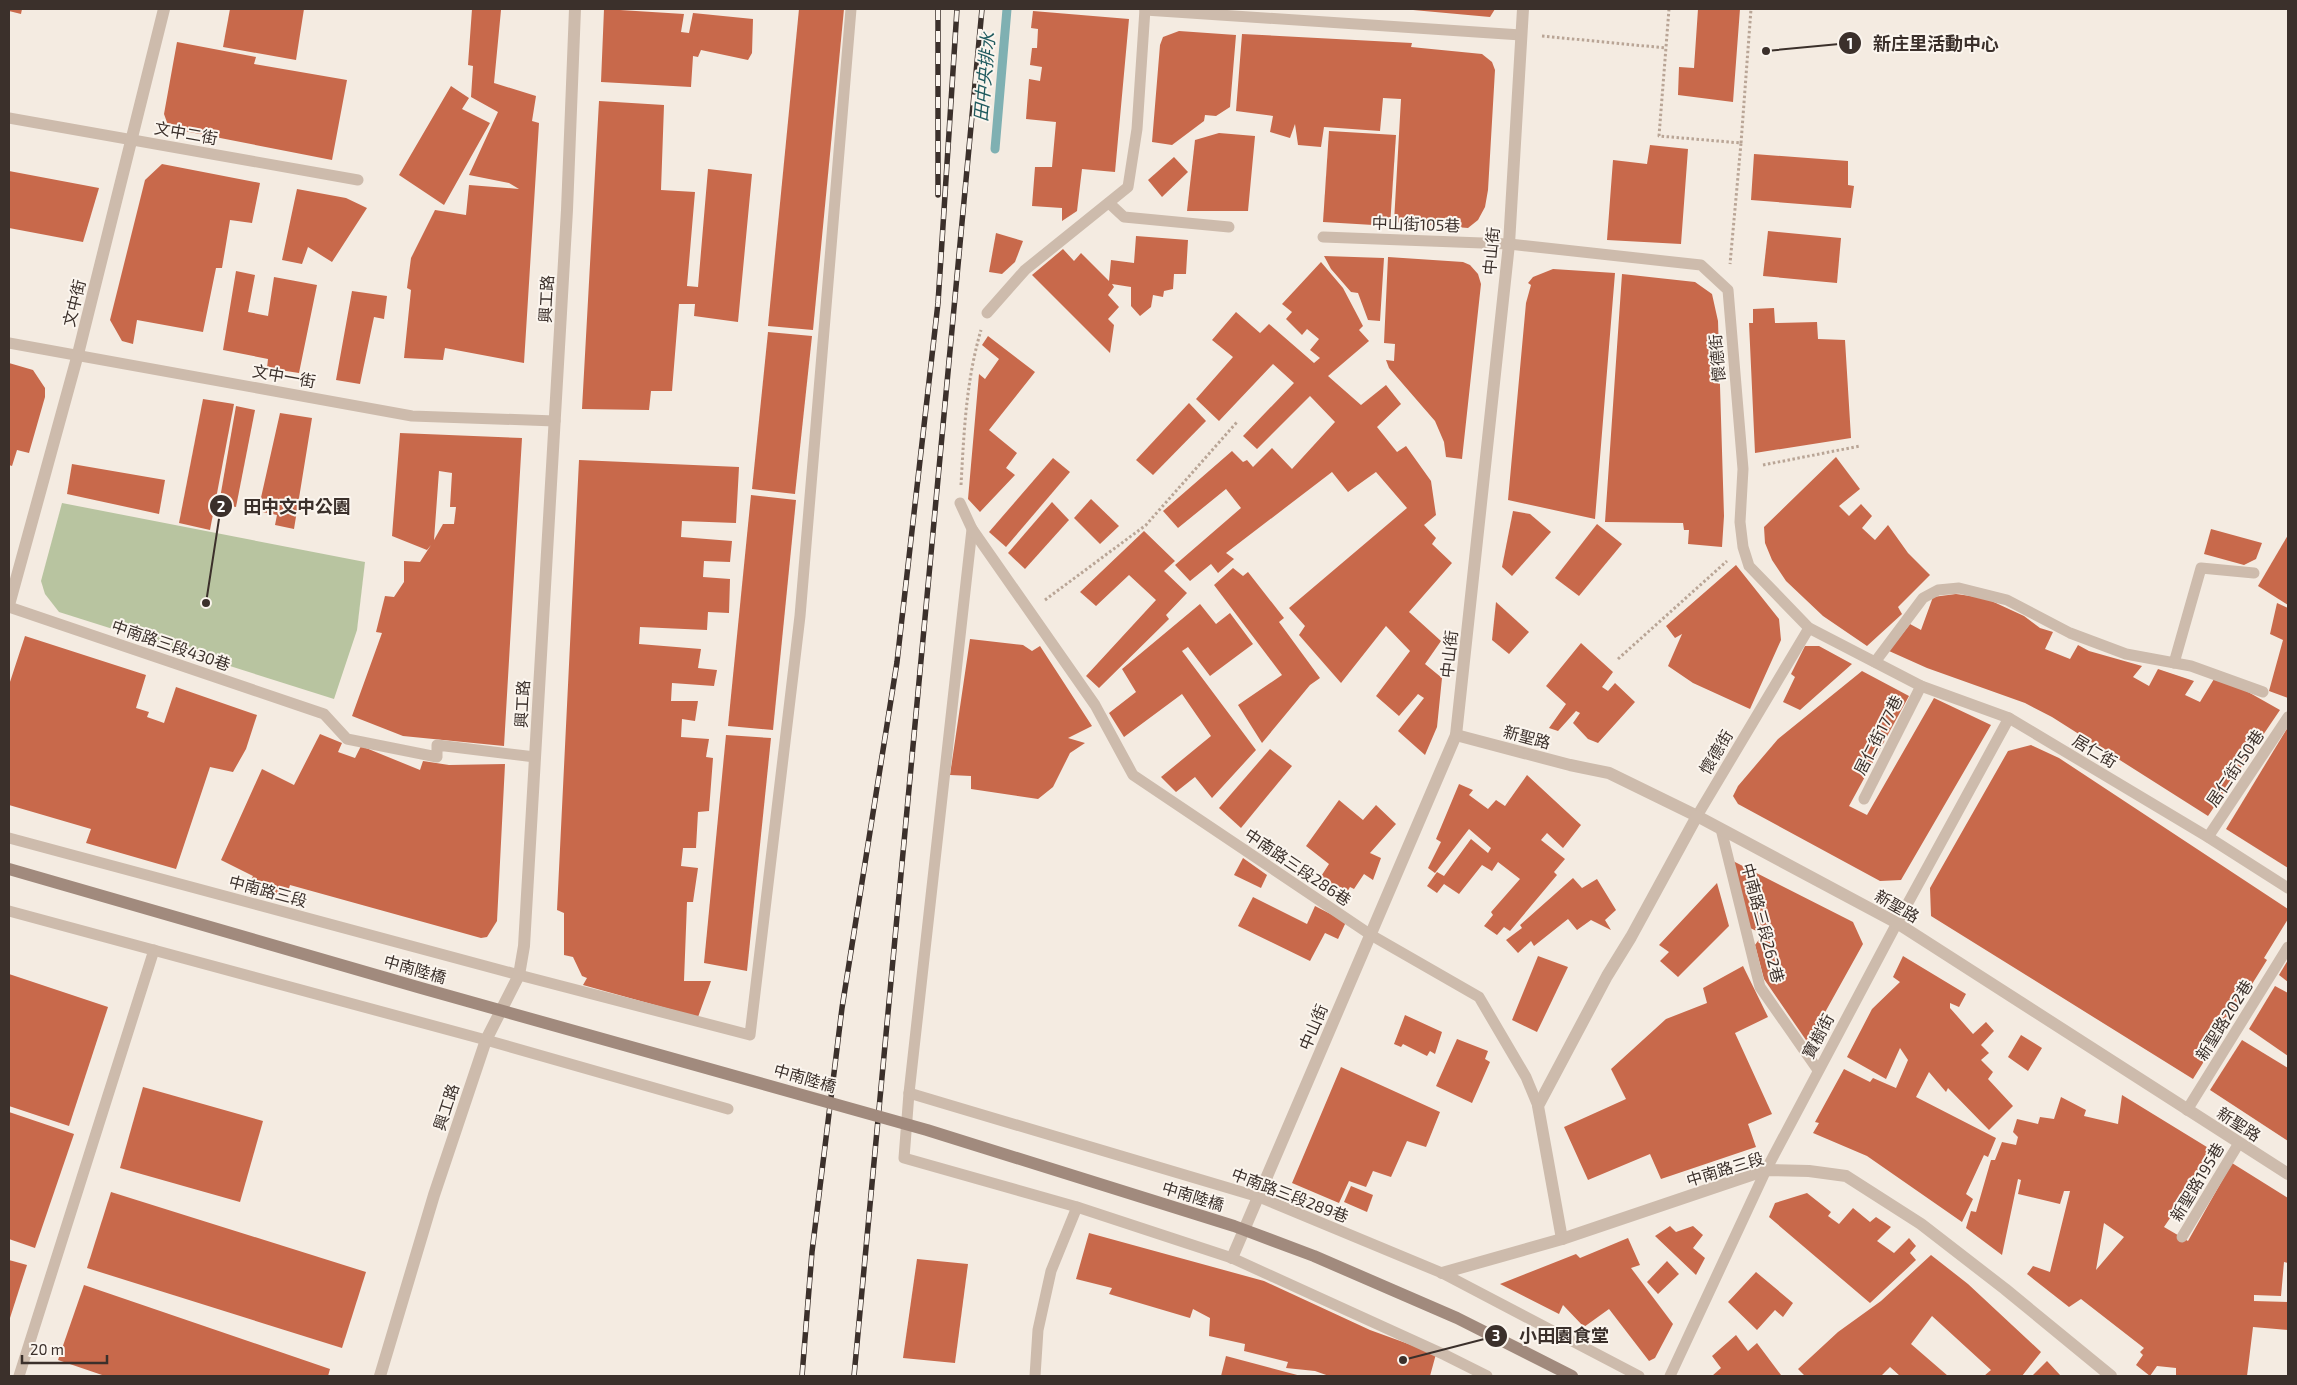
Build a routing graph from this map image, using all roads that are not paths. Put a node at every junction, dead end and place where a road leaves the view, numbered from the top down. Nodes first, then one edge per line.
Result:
1 (164, 9) edge
2 (575, 9) edge
3 (851, 9) edge
4 (1145, 9) edge
5 (1523, 9) edge
6 (1521, 34) junction
7 (9, 118) edge
8 (131, 139) junction
9 (358, 180) dead end
10 (1109, 203) junction
11 (1229, 227) dead end
12 (1323, 237) dead end
13 (1509, 244) junction
14 (987, 313) road end
15 (9, 343) edge
16 (78, 354) junction
17 (555, 421) junction
18 (960, 503) road end
19 (972, 529) junction
20 (2254, 573) dead end
21 (9, 606) edge
22 (1809, 628) junction
23 (1875, 662) junction
24 (2174, 663) junction
25 (1921, 686) junction
26 (2264, 692) dead end
27 (2288, 717) edge
28 (2009, 718) junction
29 (1456, 735) junction
30 (535, 757) junction
31 (1864, 799) dead end
32 (1696, 816) junction
33 (1722, 830) junction
34 (2208, 836) junction
35 (9, 838) edge
36 (9, 869) edge
37 (2288, 888) edge
38 (9, 911) edge
39 (1896, 923) junction
40 (1371, 935) junction
41 (2288, 947) edge
42 (154, 950) junction
43 (519, 975) junction
44 (486, 1040) junction
45 (1818, 1070) junction
46 (909, 1093) junction
47 (1538, 1106) junction
48 (728, 1109) dead end
49 (2187, 1110) junction
50 (2239, 1143) junction
51 (1766, 1170) junction
52 (2288, 1174) edge
53 (1259, 1197) junction
54 (1077, 1208) junction
55 (2182, 1237) dead end
56 (1562, 1239) junction
57 (1232, 1258) junction
58 (1442, 1273) junction
59 (19, 1376) edge
60 (380, 1376) edge
61 (1035, 1376) edge
62 (1487, 1376) edge
63 (1572, 1376) edge
64 (1639, 1376) edge
65 (1670, 1376) edge
66 (2111, 1376) edge

1 - 8 street, 文中街
2 - 17 street, 興工路
3 - 43 lane, 中南路三段
4 - 6 lane
4 - 10 lane
5 - 6 street, 中山街
6 - 13 street, 中山街
7 - 8 lane, 文中二街
8 - 9 lane, 文中二街
8 - 16 street, 文中街
10 - 11 lane
10 - 14 lane
12 - 13 lane, 中山街105巷
13 - 22 lane, 懷德街
13 - 29 street, 中山街
15 - 16 lane, 文中一街
16 - 17 lane, 文中一街
16 - 21 street, 文中街
17 - 30 street, 興工路
18 - 19 lane, 中南路三段286巷
19 - 40 lane, 中南路三段286巷
19 - 46 lane
20 - 24 lane
21 - 30 lane, 中南路三段430巷
22 - 23 lane, 懷德街
22 - 32 lane, 懷德街
23 - 24 lane
23 - 25 lane, 居仁街
24 - 26 lane
25 - 28 lane, 居仁街
25 - 31 lane, 居仁街177巷
27 - 34 lane, 居仁街150巷
28 - 34 lane, 居仁街
28 - 39 lane, 寶樹街
29 - 32 street, 新聖路
29 - 40 street, 中山街
30 - 43 street, 興工路
32 - 33 street, 新聖路
32 - 47 street
33 - 39 street, 新聖路
33 - 45 lane, 中南路三段262巷
34 - 37 lane, 居仁街
35 - 43 lane, 中南路三段
36 - 63 main road, 中南陸橋, bridge
38 - 42 lane
39 - 45 lane, 寶樹街
39 - 49 street, 新聖路
40 - 47 lane, 中南路三段286巷
40 - 53 street, 中山街
41 - 49 lane, 新聖路202巷
42 - 44 lane
42 - 59 lane
43 - 44 street, 興工路
44 - 48 lane
44 - 60 street, 興工路
45 - 51 lane, 寶樹街
46 - 53 lane, 中南路三段289巷
46 - 54 lane
47 - 56 street, 中南路三段286巷
49 - 50 street, 新聖路
50 - 52 street, 新聖路
50 - 55 lane, 新聖路195巷
51 - 56 street, 中南路三段
51 - 65 lane, 寶樹街
51 - 66 street, 中南路三段
53 - 57 street, 中山街
53 - 58 lane, 中南路三段289巷
54 - 57 lane
54 - 61 lane
56 - 58 street, 中南路三段
57 - 62 lane
58 - 64 lane, 中南路三段289巷

